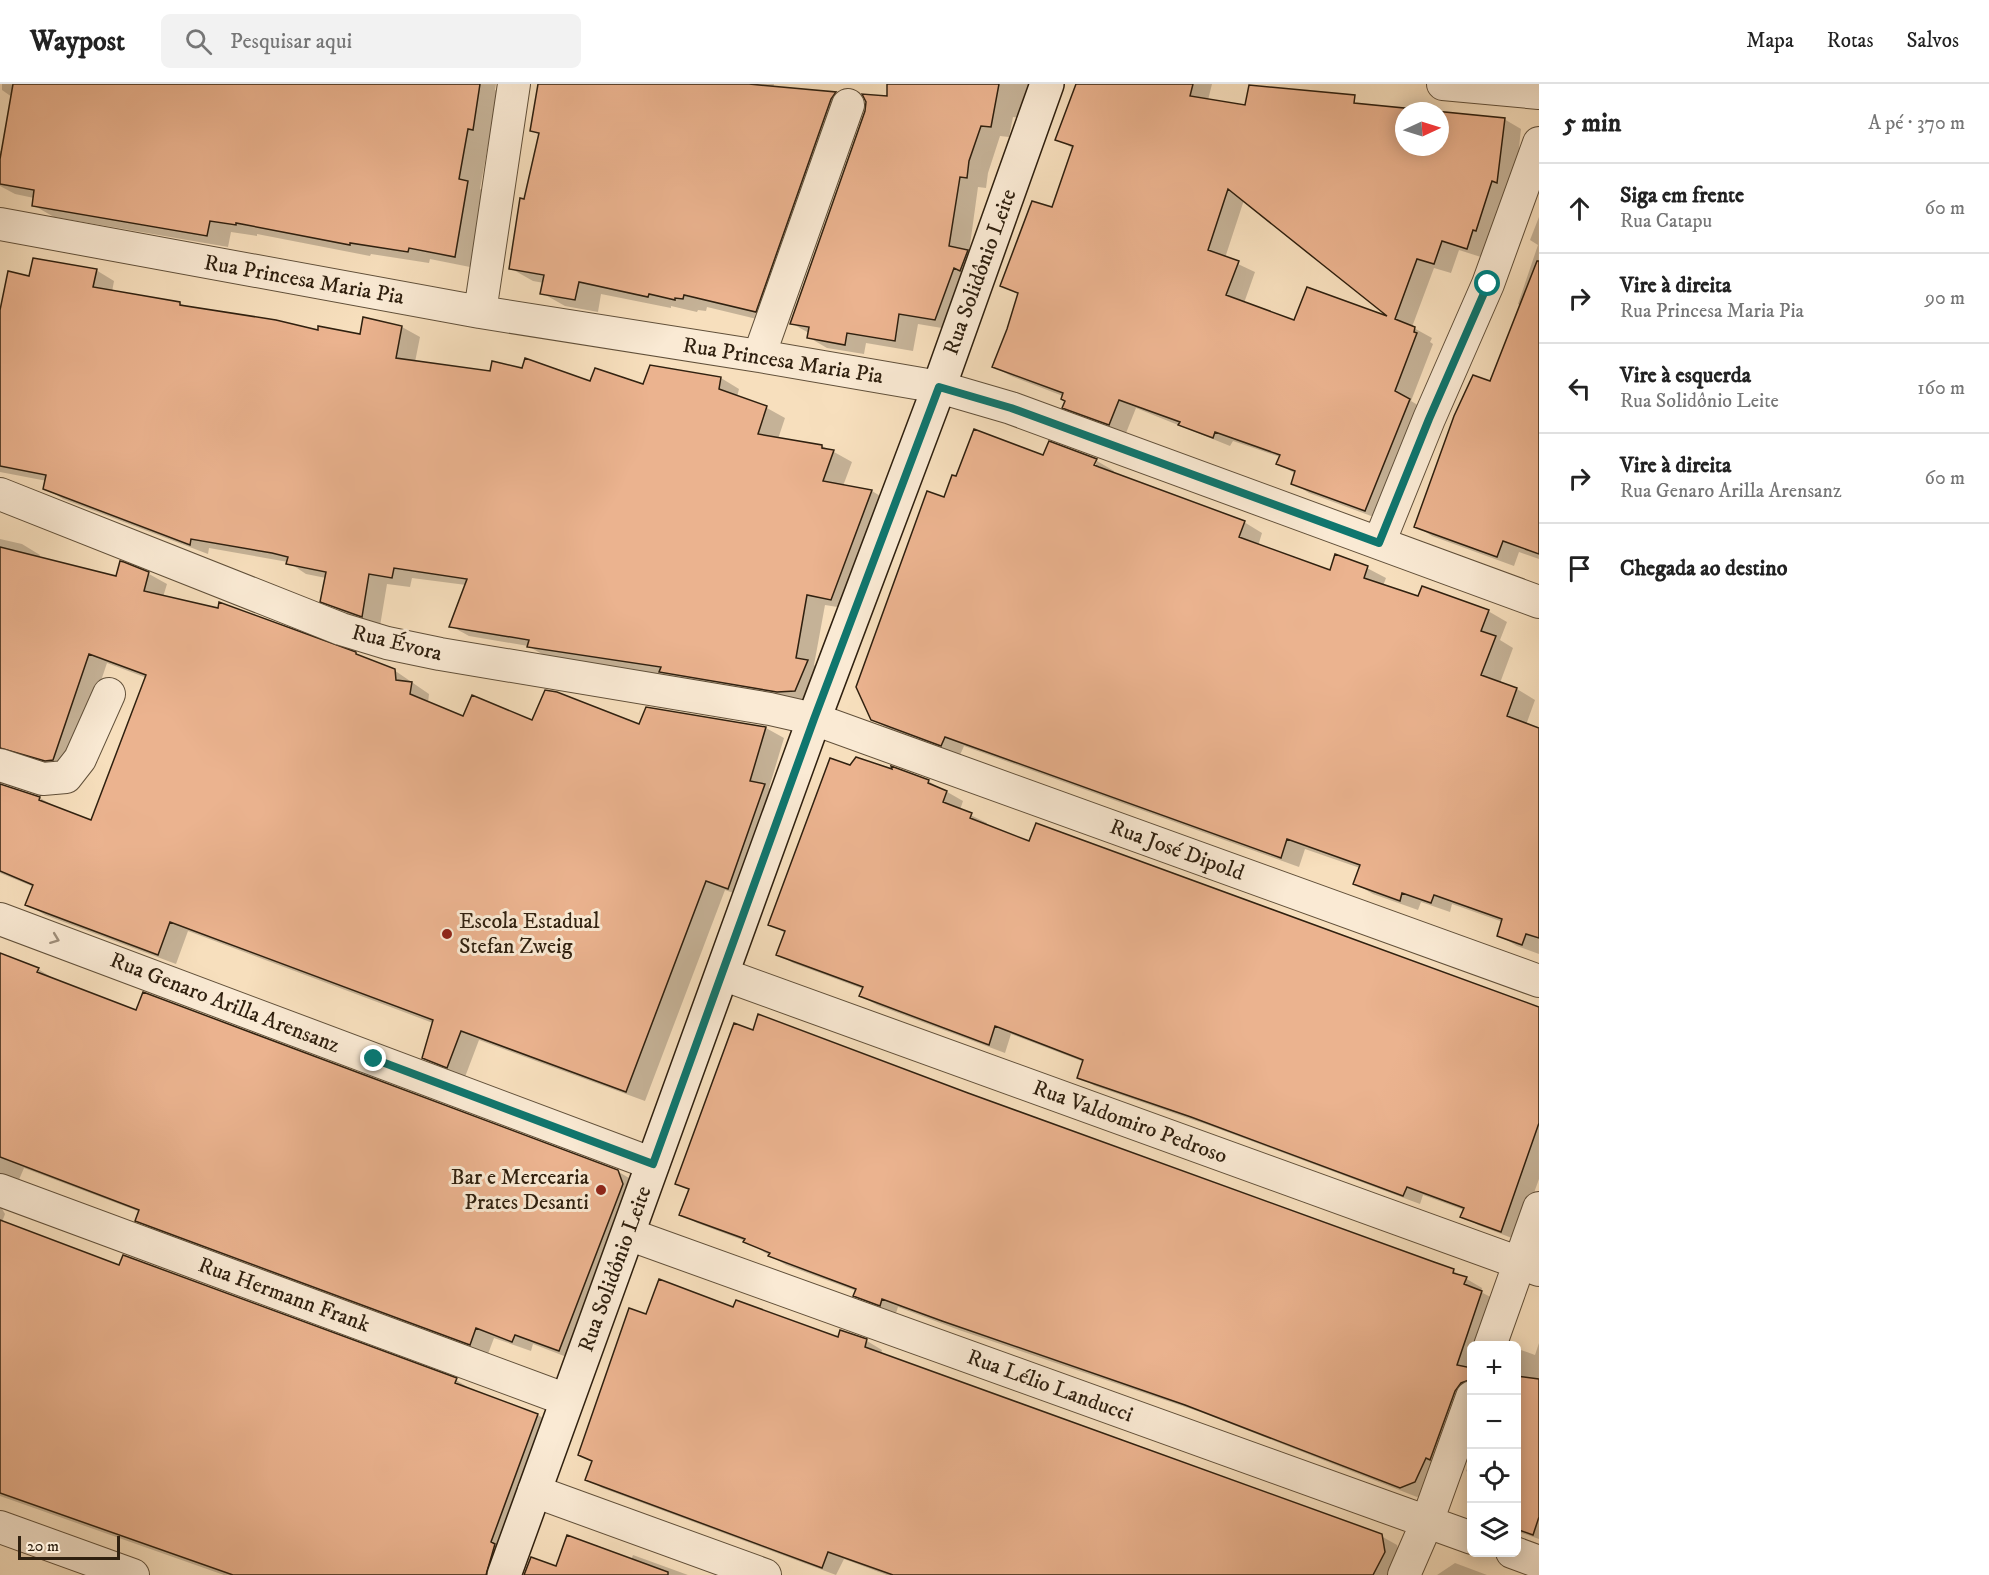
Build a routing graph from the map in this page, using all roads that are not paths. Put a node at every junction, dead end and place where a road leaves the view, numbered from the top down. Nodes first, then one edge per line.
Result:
1 (514, 84) edge
2 (1047, 84) edge
3 (1443, 84) edge
4 (1539, 93) edge
5 (848, 105) dead end
6 (1539, 143) edge
7 (0, 224) edge
8 (480, 312) junction
9 (759, 356) junction
10 (939, 387) junction
11 (0, 494) edge
12 (1379, 543) junction
13 (1539, 602) edge
14 (109, 694) dead end
15 (814, 719) junction
16 (0, 765) edge
17 (0, 918) edge
18 (722, 974) junction
19 (1539, 981) edge
20 (653, 1164) junction
21 (0, 1190) edge
22 (1539, 1208) edge
23 (628, 1234) junction
24 (1529, 1267) edge
25 (1492, 1341) edge
26 (567, 1400) junction
27 (1467, 1411) edge
28 (534, 1491) junction
29 (1427, 1522) junction
30 (0, 1527) edge
31 (1467, 1536) edge
32 (1521, 1555) edge
33 (1539, 1562) edge
34 (133, 1575) edge
35 (504, 1575) edge
36 (765, 1575) edge
37 (1404, 1575) edge

1 - 8 street
2 - 10 main road, Rua Solidônio Leite
3 - 4 street
5 - 9 street
6 - 12 street
7 - 8 street, Rua Princesa Maria Pia
8 - 9 street, Rua Princesa Maria Pia
9 - 10 street, Rua Princesa Maria Pia
10 - 12 street, Rua Princesa Maria Pia
10 - 15 main road, Rua Solidônio Leite
11 - 15 street, Rua Évora
12 - 13 street, Rua Princesa Maria Pia
14 - 16 street
15 - 18 main road, Rua Solidônio Leite
15 - 19 street, Rua José Dipold
17 -> 20 street, Rua Genaro Arilla Arensanz
18 - 20 main road, Rua Solidônio Leite
18 - 24 street, Rua Valdomiro Pedroso
20 - 23 main road, Rua Solidônio Leite
21 - 26 street, Rua Hermann Frank
22 - 24 street
23 - 26 main road, Rua Solidônio Leite
23 - 29 street, Rua Lélio Landucci
24 - 25 street
26 - 28 main road, Rua Solidônio Leite
27 - 29 street
28 - 35 main road, Rua Solidônio Leite
28 - 36 street
29 - 31 street, Rua Lélio Landucci
29 - 37 street
30 - 34 street
32 - 33 street

